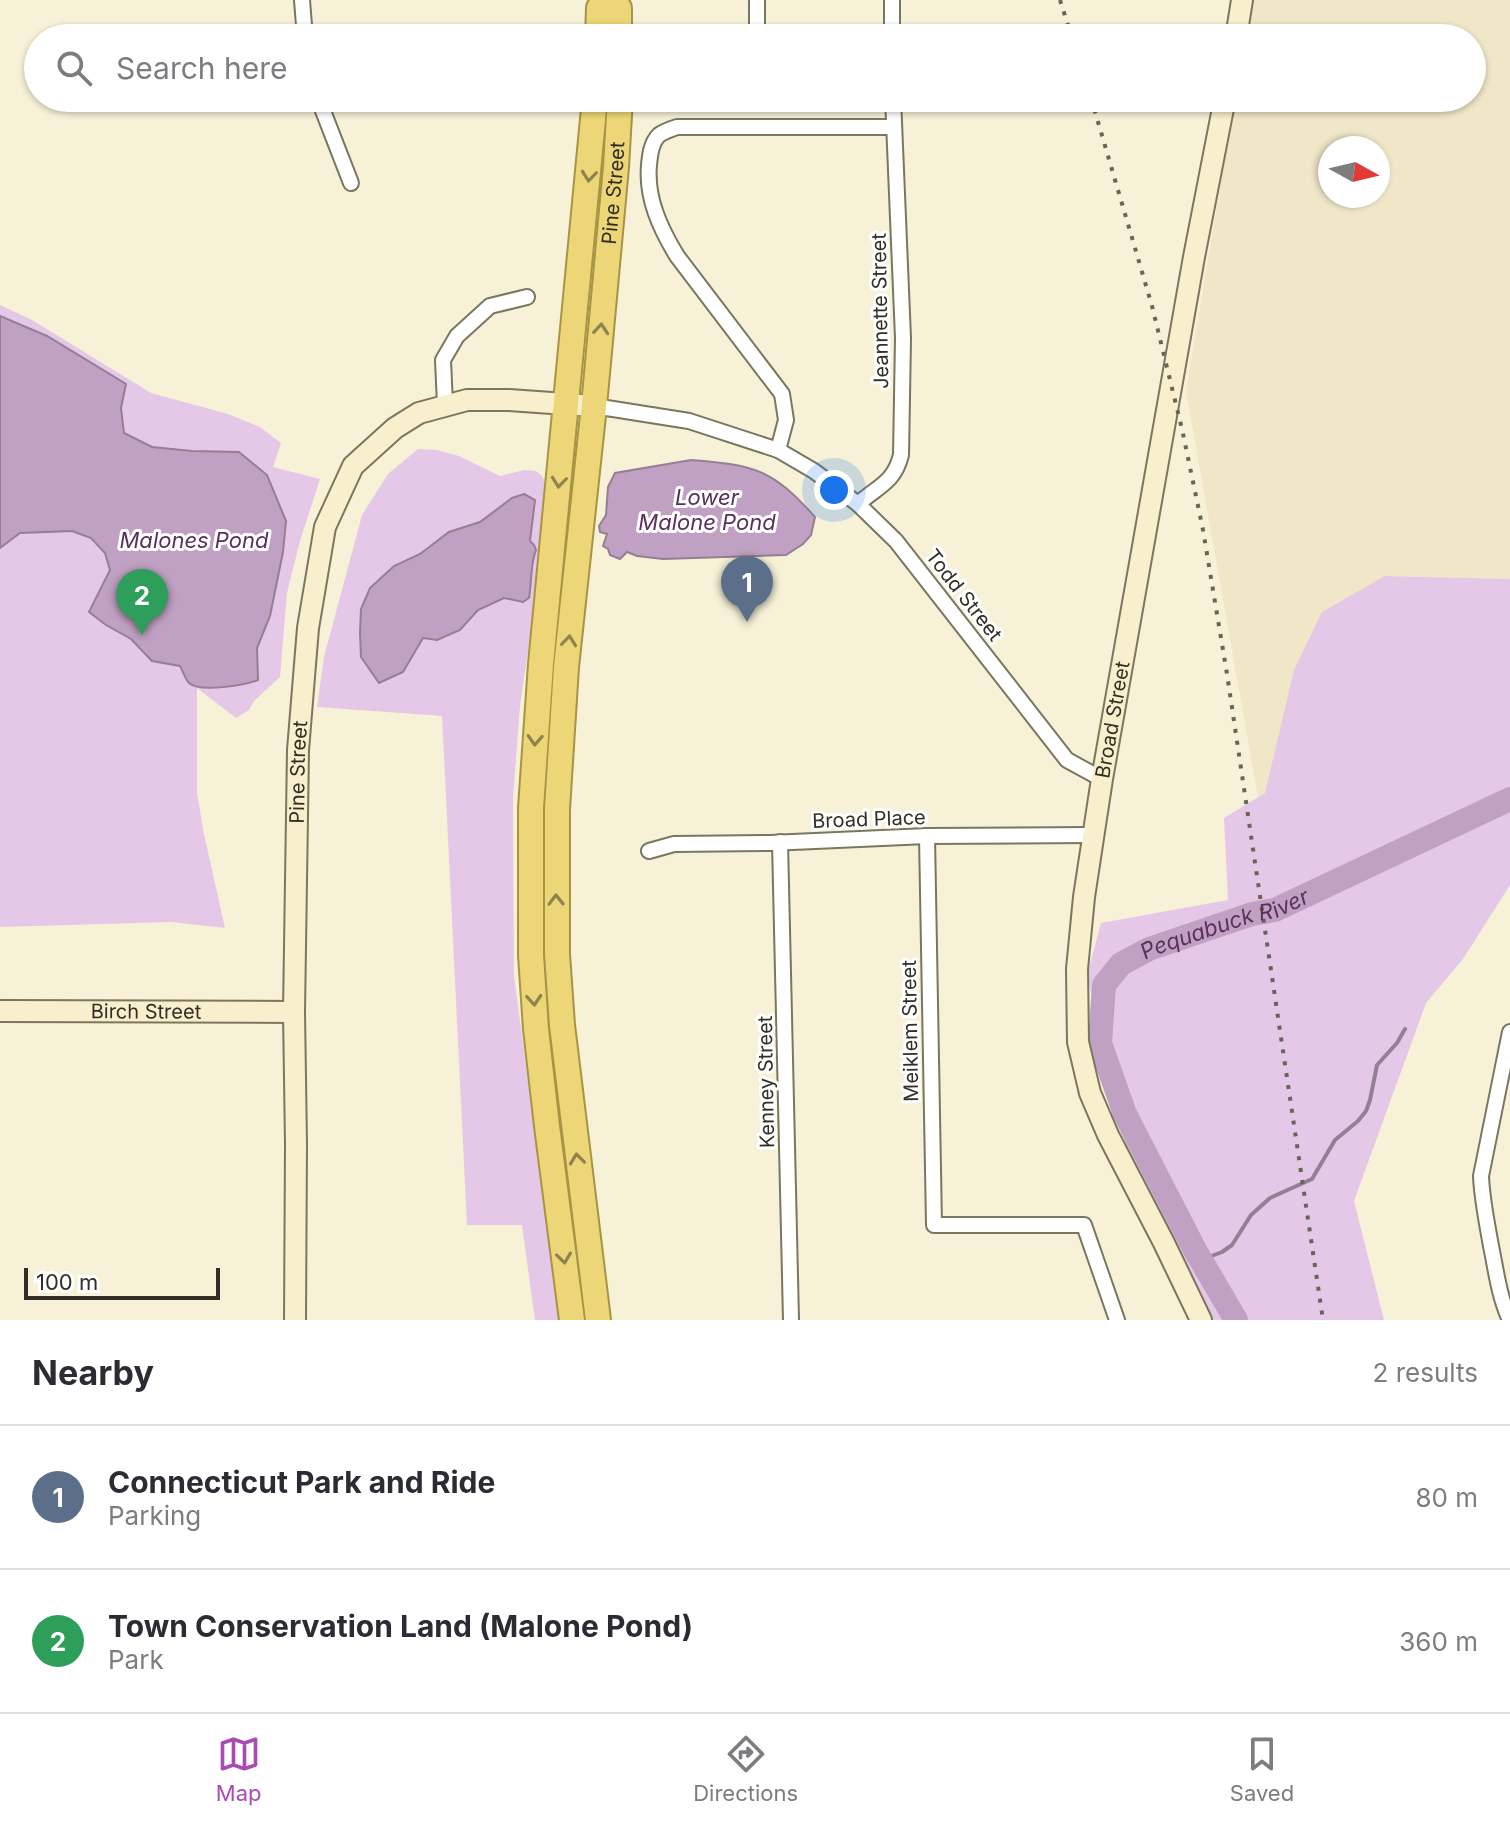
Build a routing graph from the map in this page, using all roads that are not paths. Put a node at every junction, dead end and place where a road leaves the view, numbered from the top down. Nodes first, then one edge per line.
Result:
1 (302, 0) edge
2 (604, 0) edge
3 (614, 0) edge
4 (757, 0) edge
5 (892, 0) edge
6 (1242, 0) edge
7 (304, 24) edge
8 (598, 24) edge
9 (619, 24) edge
10 (757, 24) edge
11 (892, 24) edge
12 (1238, 24) edge
13 (323, 112) edge
14 (594, 112) edge
15 (619, 112) edge
16 (893, 112) edge
17 (1222, 112) edge
18 (893, 127) junction
19 (351, 183) dead end
20 (527, 297) dead end
21 (567, 404) junction
22 (445, 405) junction
23 (594, 406) junction
24 (778, 450) junction
25 (858, 504) junction
26 (1102, 779) junction
27 (1093, 835) junction
28 (927, 836) junction
29 (780, 842) junction
30 (649, 851) dead end
31 (0, 1011) edge
32 (294, 1012) junction
33 (1510, 1032) edge
34 (1508, 1055) edge
35 (295, 1320) edge
36 (572, 1320) edge
37 (598, 1320) edge
38 (791, 1320) edge
39 (1117, 1320) edge
40 (1201, 1320) edge
41 (1510, 1320) edge

1 - 7 street
2 - 8 highway
3 - 9 highway
4 - 10 street
5 - 11 street
6 - 12 main road
13 - 19 street
14 -> 21 highway, Pine Street
23 -> 15 highway, Pine Street
16 - 18 street, Jeannette Street
17 - 26 main road, Broad Street
18 - 24 street
18 - 25 street, Jeannette Street
20 - 22 street
21 - 22 main road, Pine Street
21 - 23 main road, Pine Street
21 -> 36 highway
22 - 32 main road, Pine Street
23 - 24 street, Todd Street
37 -> 23 highway
24 - 25 street, Todd Street
25 - 26 street, Todd Street
26 - 27 main road, Broad Street
27 - 28 street, Broad Place
27 - 40 main road, Broad Street
28 - 29 street, Broad Place
28 - 39 street, Meiklem Street
29 - 30 street, Broad Place
29 - 38 street, Kenney Street
31 - 32 main road, Birch Street
32 - 35 main road, Pine Street
33 - 34 street
34 - 41 street

